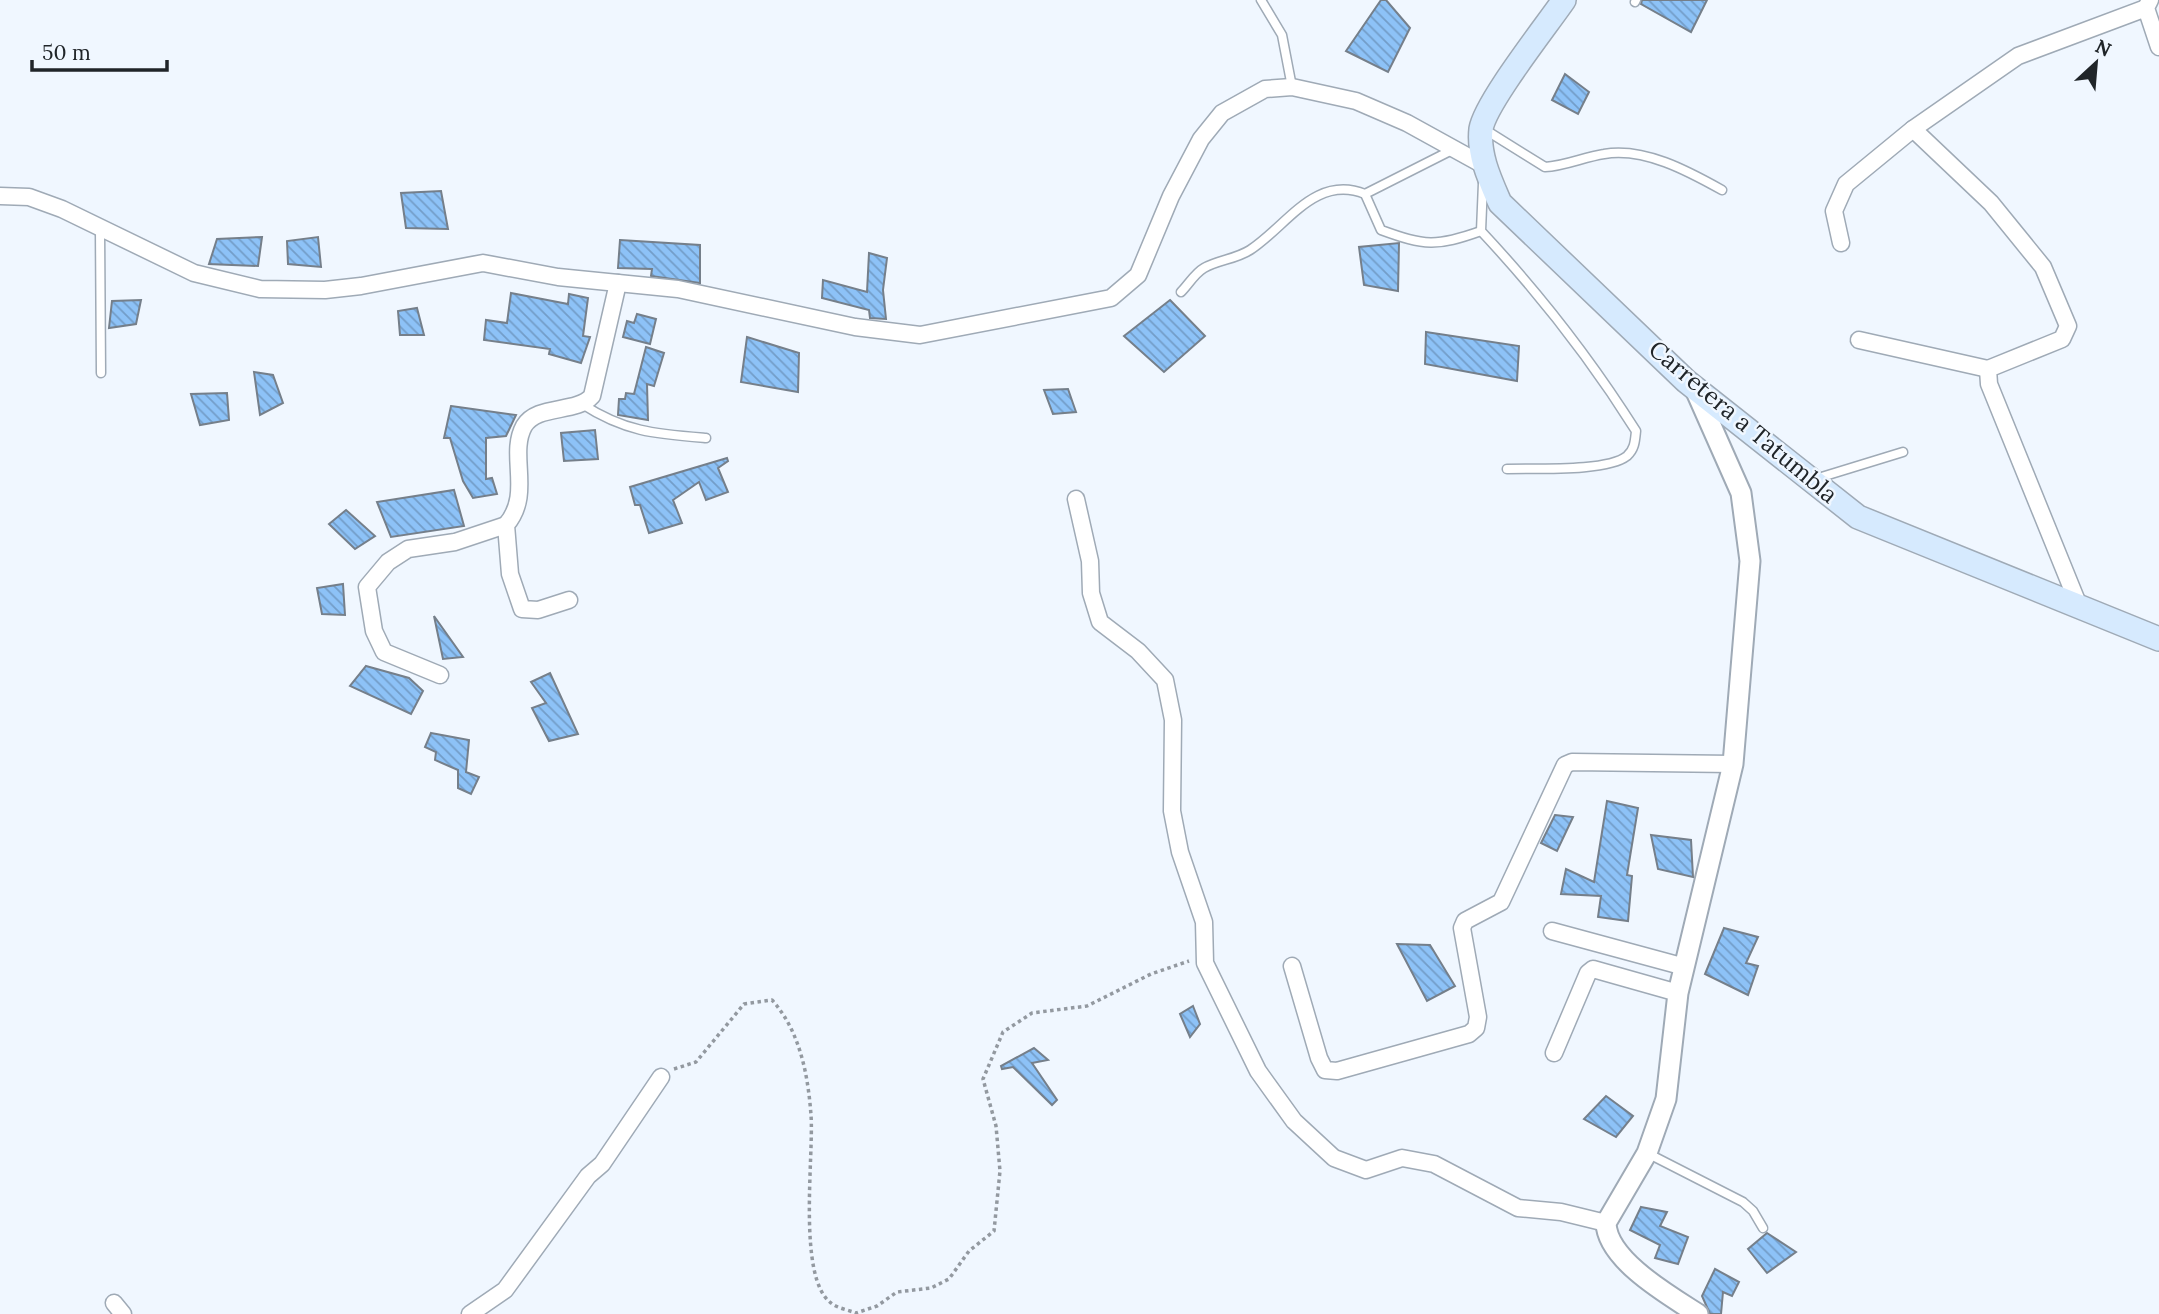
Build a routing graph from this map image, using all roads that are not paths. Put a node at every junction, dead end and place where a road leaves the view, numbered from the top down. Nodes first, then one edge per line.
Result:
1 (1261, 0) edge
2 (1564, 0) edge
3 (2148, 4) edge
4 (2159, 47) edge
5 (1292, 87) junction
6 (1481, 128) junction
7 (1913, 129) junction
8 (1454, 148) junction
9 (1485, 166) junction
10 (1722, 190) dead end
11 (1365, 194) junction
12 (0, 196) edge
13 (100, 229) junction
14 (1481, 231) junction
15 (1841, 243) dead end
16 (618, 283) junction
17 (1181, 292) dead end
18 (1859, 340) dead end
19 (1988, 369) junction
20 (101, 373) dead end
21 (1693, 387) junction
22 (582, 404) junction
23 (706, 438) dead end
24 (1903, 452) dead end
25 (1507, 469) dead end
26 (1812, 480) junction
27 (1076, 499) dead end
28 (506, 525) junction
29 (569, 600) dead end
30 (2079, 606) junction
31 (2159, 639) edge
32 (440, 675) dead end
33 (1733, 764) junction
34 (1552, 931) dead end
35 (1292, 966) dead end
36 (1685, 967) junction
37 (1678, 993) junction
38 (1555, 1053) dead end
39 (661, 1077) road end
40 (1647, 1153) junction
41 (1606, 1223) junction
42 (1763, 1228) dead end
43 (470, 1314) edge
44 (1698, 1314) edge

1 - 5 lane
2 - 6 main road
3 - 4 street
3 - 7 street
5 - 8 street
5 - 16 street
6 - 9 main road, Carretera a Tatumbla
6 - 10 lane
7 - 15 street
7 - 19 street
8 - 9 street
8 - 11 lane
9 - 14 lane
9 - 21 main road, Carretera a Tatumbla
11 - 14 lane
11 - 17 lane
12 - 13 street
13 - 16 street
13 - 20 lane
14 - 25 lane
16 - 22 street
18 - 19 street
19 - 30 street
21 - 26 main road, Carretera a Tatumbla
21 - 33 street
22 - 23 lane
22 - 28 street
24 - 26 lane
26 - 30 main road, Carretera a Tatumbla
27 - 41 street
28 - 29 street
28 - 32 street
30 - 31 main road, Carretera a Tatumbla
33 - 35 street
33 - 36 street
34 - 36 street
36 - 37 street
37 - 38 street
37 - 40 street
39 - 43 street
40 - 41 street
40 - 42 lane
41 - 44 street

